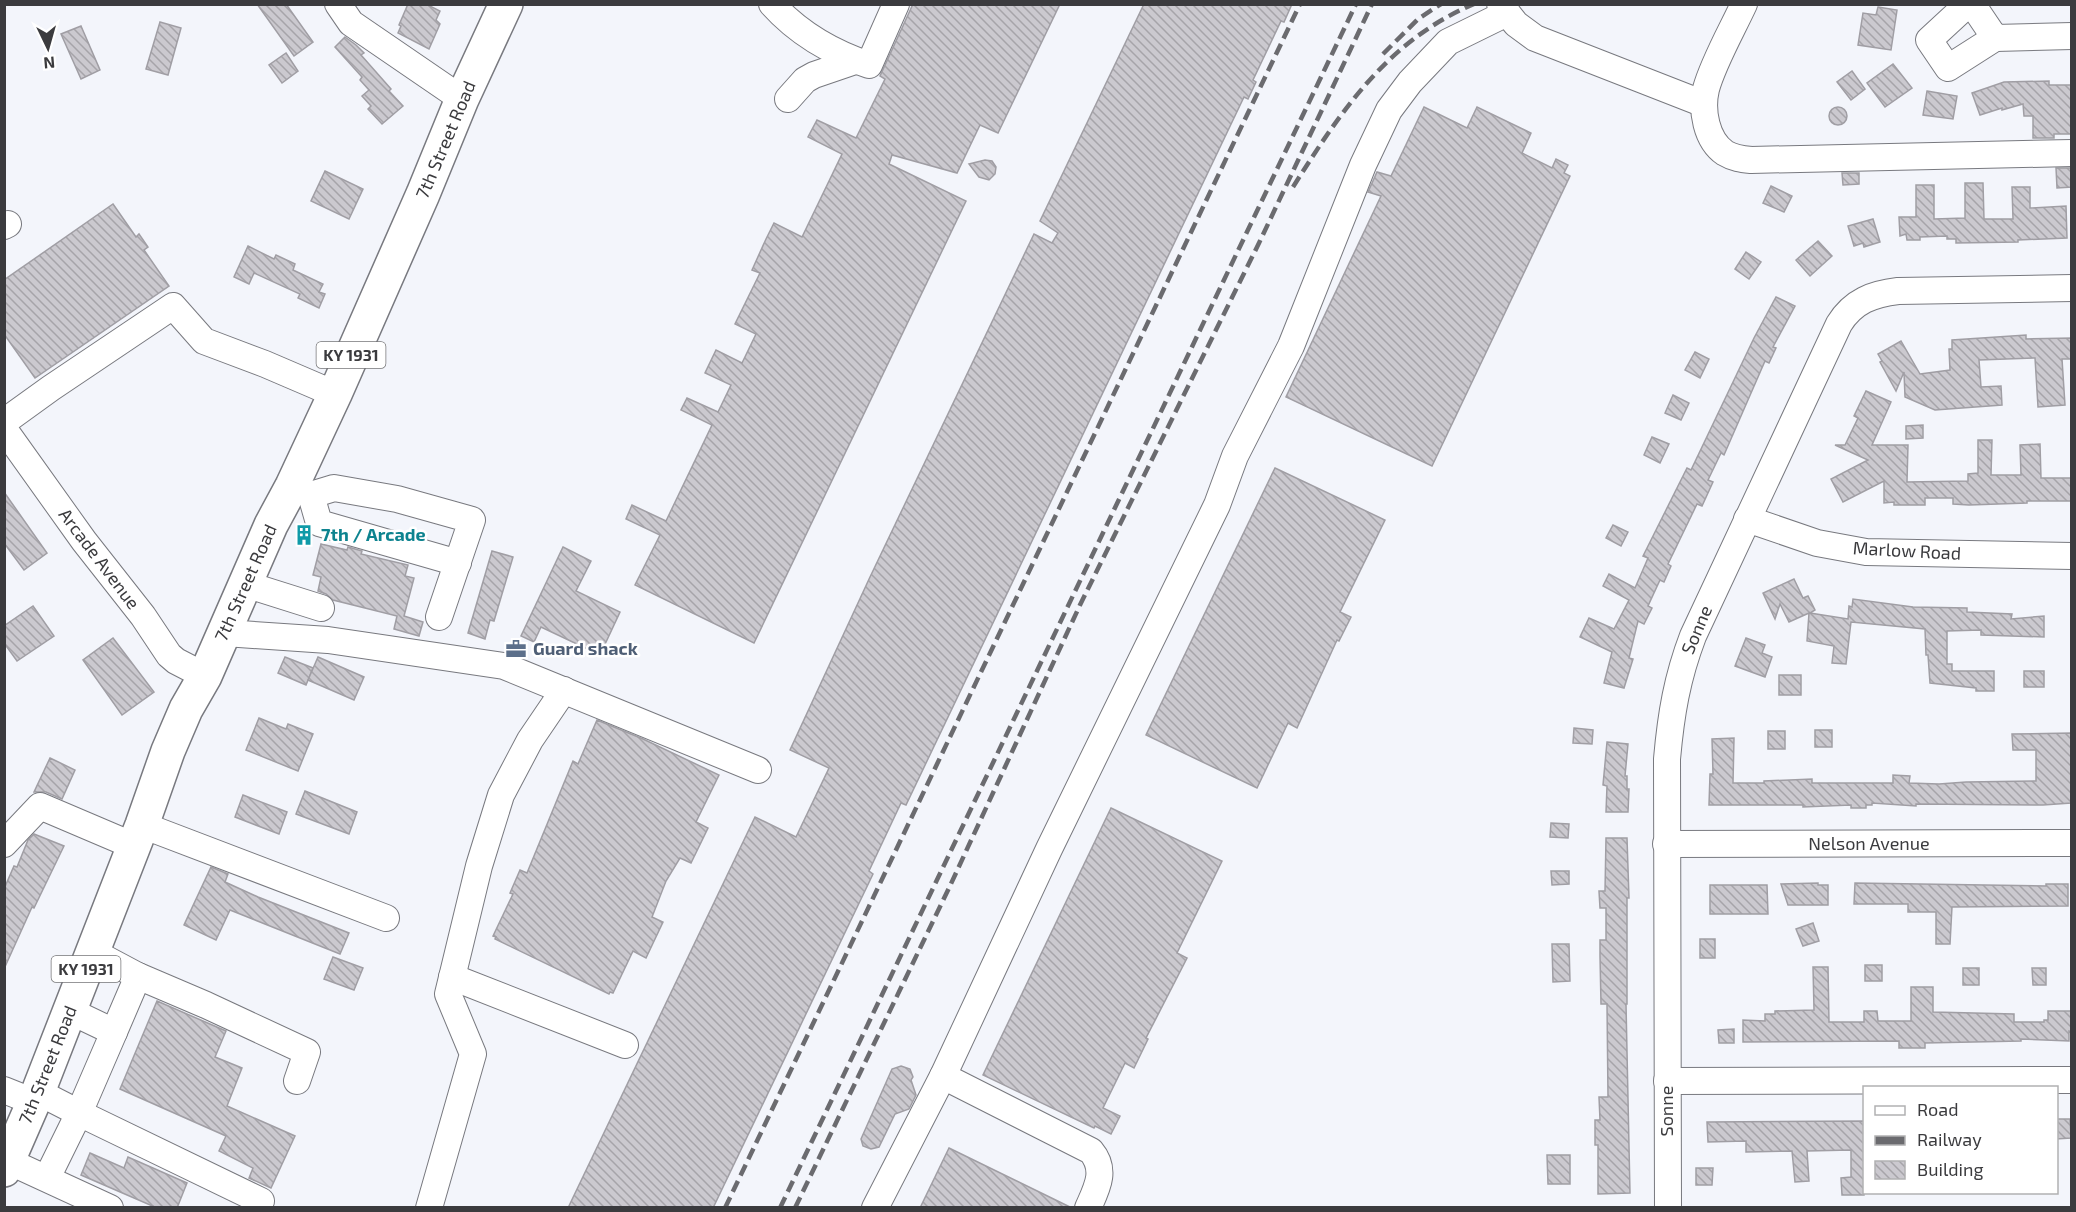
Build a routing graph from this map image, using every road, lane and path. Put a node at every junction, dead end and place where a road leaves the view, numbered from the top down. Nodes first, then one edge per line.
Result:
1 (338, 4) edge
2 (506, 4) edge
3 (772, 4) edge
4 (896, 4) edge
5 (1744, 4) edge
6 (1970, 4) edge
7 (1503, 9) edge
8 (2072, 36) edge
9 (1995, 38) junction
10 (855, 61) junction
11 (462, 99) junction
12 (788, 99) dead end
13 (1704, 104) junction
14 (2072, 153) edge
15 (2072, 288) edge
16 (335, 394) junction
17 (4, 422) edge
18 (4, 429) edge
19 (302, 490) junction
20 (1747, 519) junction
21 (2072, 556) edge
22 (458, 563) junction
23 (245, 584) junction
24 (321, 608) dead end
25 (439, 617) dead end
26 (225, 633) junction
27 (205, 676) junction
28 (564, 690) junction
29 (758, 770) dead end
30 (138, 836) junction
31 (2072, 843) edge
32 (4, 844) edge
33 (1666, 844) junction
34 (386, 918) dead end
35 (93, 952) junction
36 (138, 976) junction
37 (452, 977) junction
38 (70, 1011) junction
39 (114, 1032) junction
40 (625, 1045) dead end
41 (943, 1076) junction
42 (2072, 1080) edge
43 (297, 1081) dead end
44 (1667, 1081) junction
45 (26, 1095) edge
46 (79, 1113) junction
47 (6, 1165) edge
48 (47, 1178) junction
49 (110, 1208) edge
50 (258, 1208) edge
51 (429, 1208) edge
52 (875, 1208) edge
53 (1088, 1208) edge
54 (1668, 1208) edge

1 - 11 street
2 - 11 main road, 7th Street Road / KY 1931
3 - 10 street
4 - 10 street
5 - 13 street
6 - 9 street
6 - 9 street
7 - 13 street
7 - 41 street
8 - 9 street
10 - 12 street
11 - 16 main road, 7th Street Road / KY 1931
13 - 14 street
15 - 20 street, Sonne
16 - 17 street
16 - 19 main road, 7th Street Road / KY 1931
18 - 27 street, Arcade Avenue
19 - 22 street
19 - 22 street
19 - 23 main road, 7th Street Road / KY 1931
20 - 21 street, Marlow Road
20 - 33 street, Sonne
22 - 25 street
23 - 24 street
23 - 26 main road, 7th Street Road / KY 1931
26 - 27 main road, 7th Street Road / KY 1931
26 - 28 street
27 - 30 main road, 7th Street Road / KY 1931
28 - 29 street
28 - 37 street
30 - 32 street
30 - 34 street
30 - 35 main road, 7th Street Road / KY 1931
31 - 33 street, Nelson Avenue
33 - 44 street, Sonne
35 - 36 street
35 - 38 main road, 7th Street Road / KY 1931
36 - 39 street
36 - 43 street
37 - 40 street
37 - 51 street
38 - 39 street
38 - 45 main road, 7th Street Road / KY 1931
39 - 46 street
41 - 52 street
41 - 53 street
42 - 44 street
44 - 54 street, Sonne
45 - 46 street
45 - 47 main road, 7th Street Road / KY 1931
46 - 48 street
46 - 50 street
47 - 48 street
48 - 49 street

